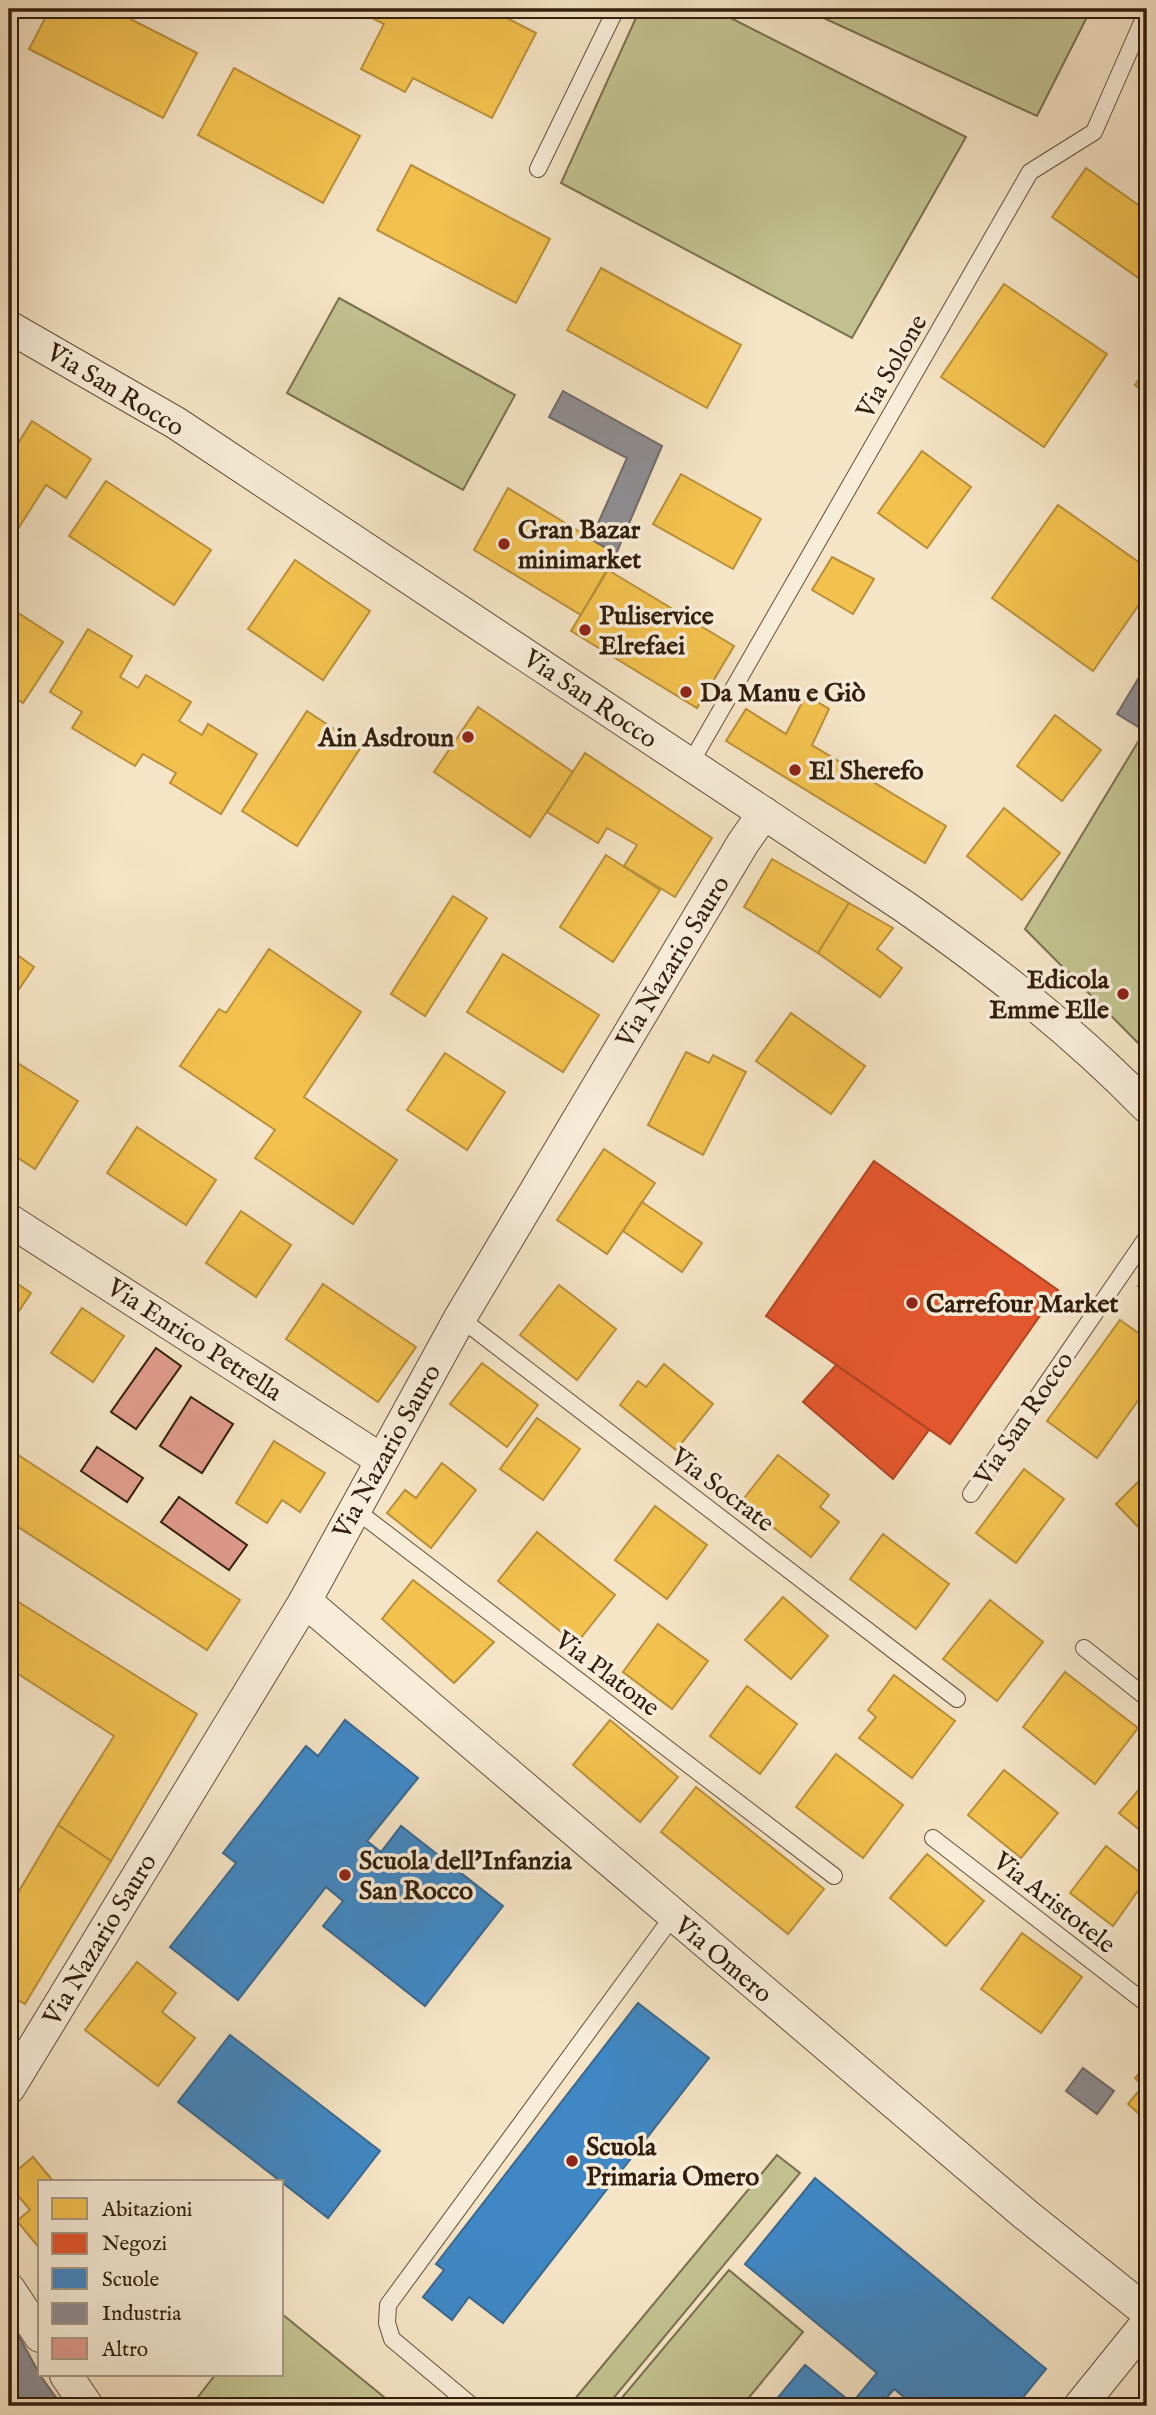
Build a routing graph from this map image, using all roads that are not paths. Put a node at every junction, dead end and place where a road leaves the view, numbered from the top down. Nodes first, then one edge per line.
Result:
1 (616, 9) edge
2 (1147, 10) edge
3 (538, 169) dead end
4 (9, 327) edge
5 (690, 764) junction
6 (764, 813) junction
7 (1147, 1107) edge
8 (9, 1220) edge
9 (1147, 1237) edge
10 (460, 1318) junction
11 (380, 1459) junction
12 (971, 1494) dead end
13 (353, 1508) junction
14 (305, 1601) junction
15 (1084, 1648) dead end
16 (1147, 1698) edge
17 (957, 1699) dead end
18 (933, 1838) dead end
19 (834, 1876) dead end
20 (673, 1916) junction
21 (1147, 2004) edge
22 (9, 2088) edge
23 (9, 2289) edge
24 (1147, 2312) edge
25 (1147, 2323) edge
26 (38, 2333) edge
27 (67, 2376) edge
28 (87, 2406) edge
29 (472, 2406) edge
30 (1080, 2406) edge

1 - 3 lane
2 - 5 lane, Via Solone
4 - 5 street, Via San Rocco
5 - 6 street, Via San Rocco
6 - 7 street, Via San Rocco
6 - 10 street, Via Nazario Sauro
8 - 11 street, Via Enrico Petrella
9 - 12 lane, Via San Rocco
10 - 11 street, Via Nazario Sauro
10 - 17 lane, Via Socrate
11 - 13 street, Via Nazario Sauro
13 - 14 street, Via Nazario Sauro
13 - 19 lane, Via Platone
14 - 20 street, Via Omero
14 - 22 street, Via Nazario Sauro
15 - 16 lane
18 - 21 lane, Via Aristotele
20 - 24 street, Via Omero
20 - 29 lane
23 - 26 street
25 - 30 street
27 - 28 street

